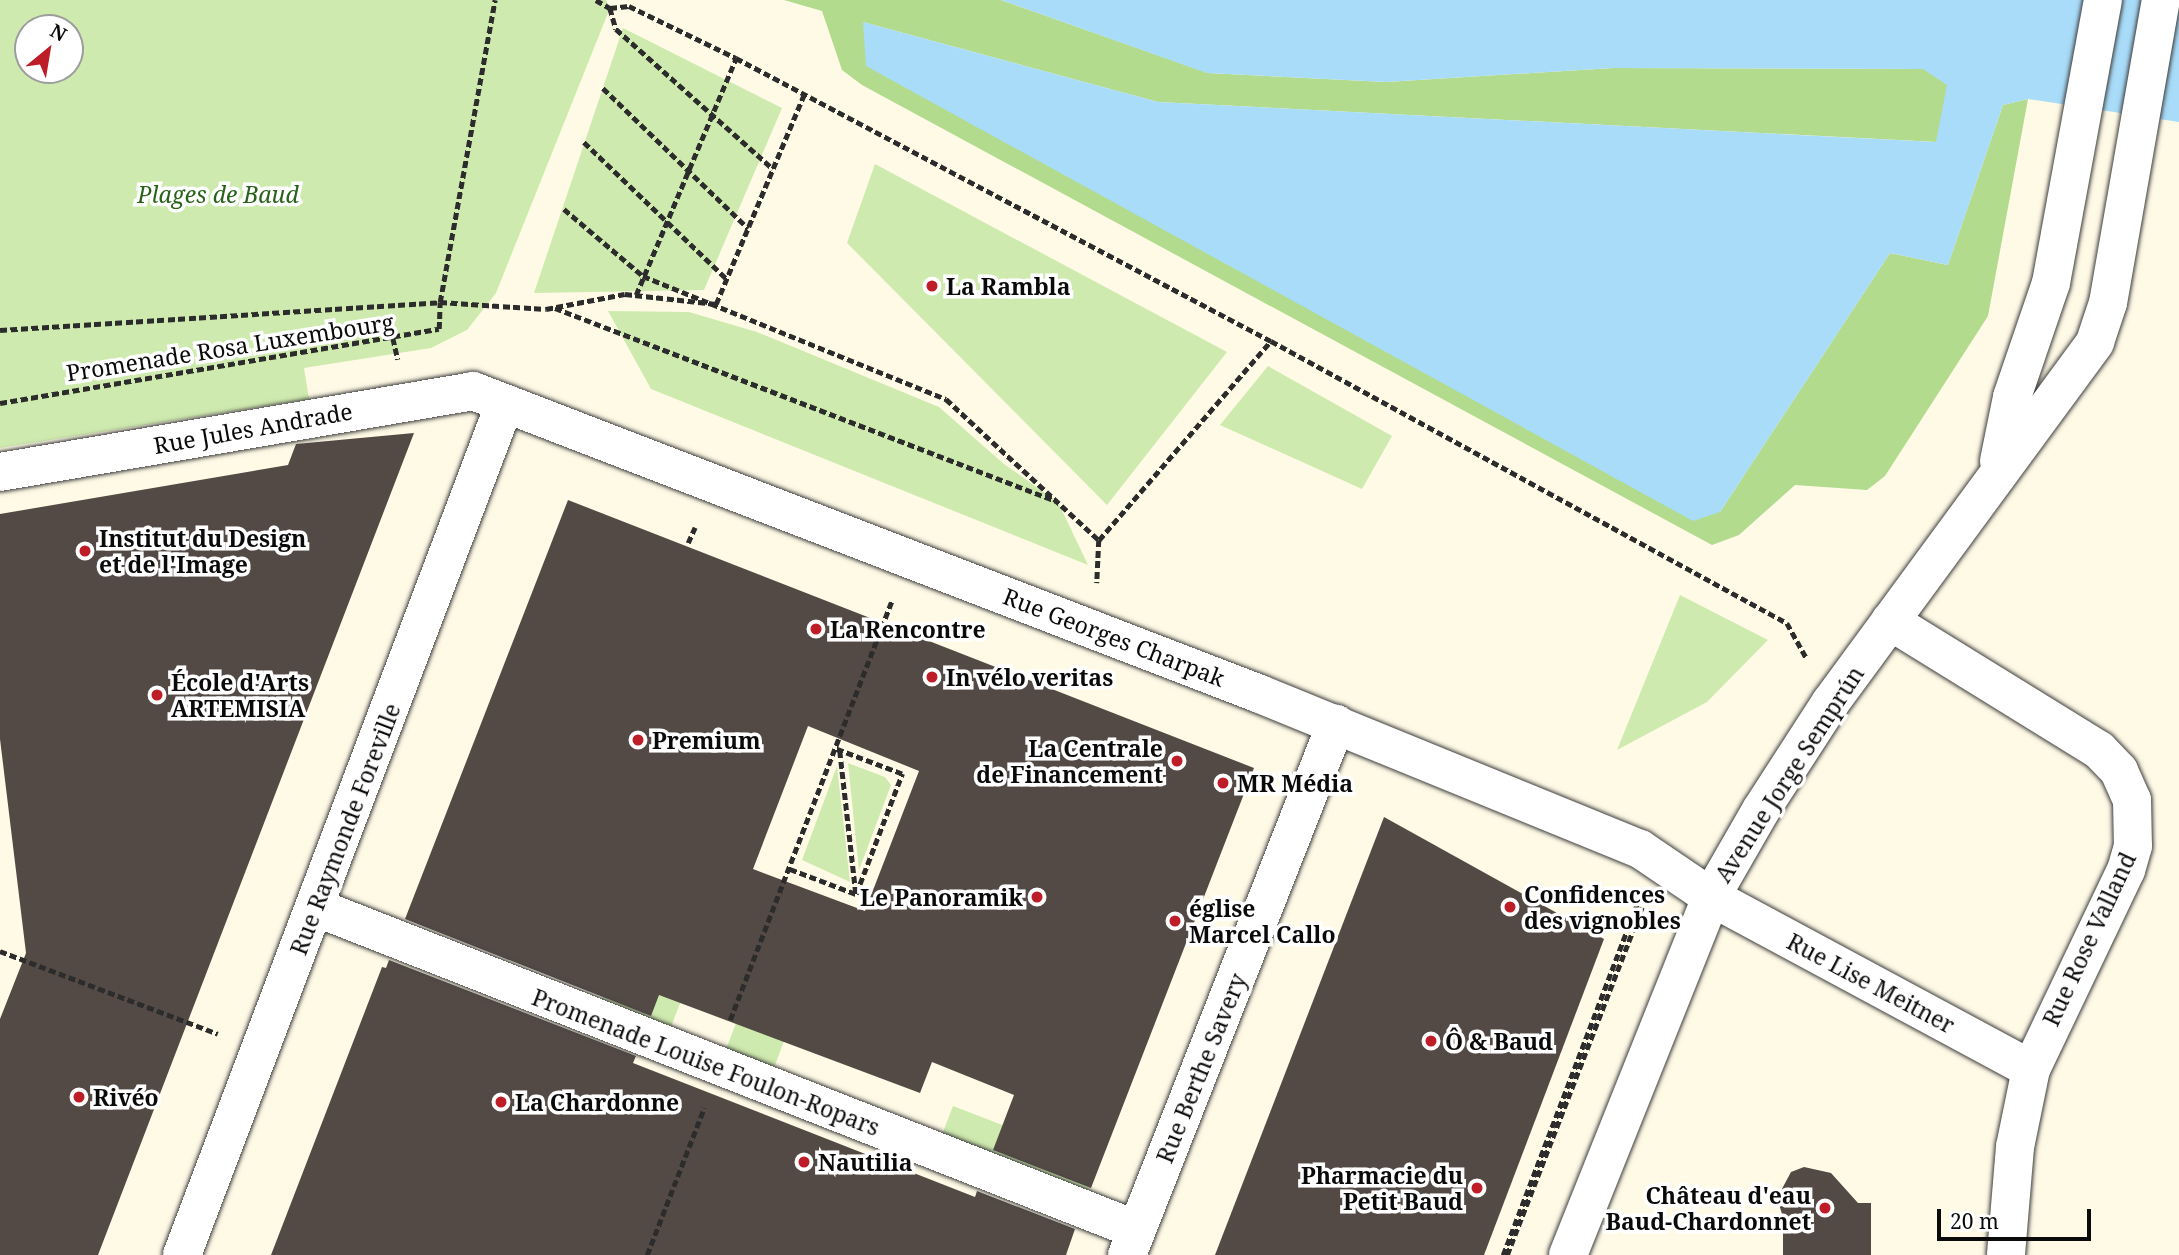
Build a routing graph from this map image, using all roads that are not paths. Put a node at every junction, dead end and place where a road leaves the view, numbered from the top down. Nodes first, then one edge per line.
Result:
1 (2103, 0) edge
2 (2161, 0) edge
3 (505, 403) junction
4 (0, 472) edge
5 (1996, 475) junction
6 (1890, 621) junction
7 (1336, 724) junction
8 (1711, 897) junction
9 (315, 907) junction
10 (2031, 1069) junction
11 (1132, 1242) edge
12 (182, 1255) edge
13 (1567, 1255) edge
14 (2006, 1255) edge

1 - 5 street, Avenue Jorge Semprún
2 - 5 street, Avenue Jorge Semprún
3 - 4 street, Rue Jules Andrade
3 - 7 street, Rue Georges Charpak
3 - 9 street, Rue Raymonde Foreville
5 - 6 street, Avenue Jorge Semprún
6 - 8 street, Avenue Jorge Semprún
6 - 10 street, Rue Rose Valland
7 - 8 street, Rue Georges Charpak
7 - 11 street, Rue Berthe Savery
8 - 10 street, Rue Lise Meitner
8 - 13 street, Avenue Jorge Semprún
9 - 11 street, Promenade Louise Foulon-Ropars
9 - 12 street, Rue Raymonde Foreville
10 - 14 street, Rue Rose Valland

